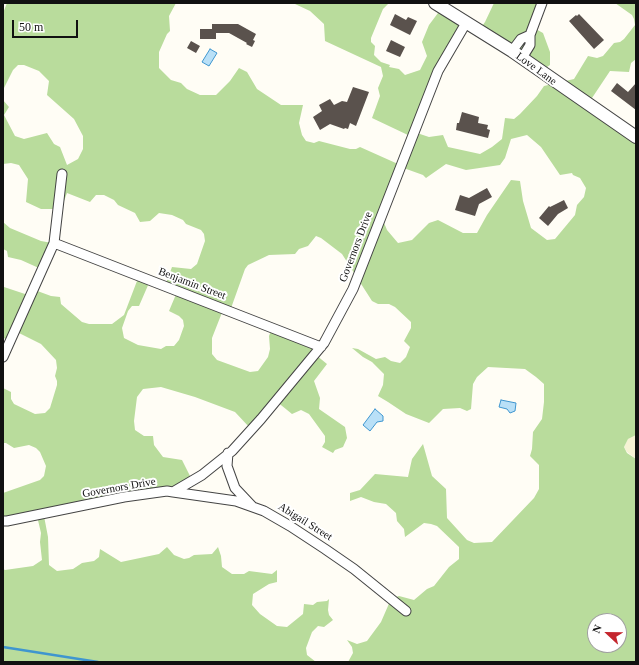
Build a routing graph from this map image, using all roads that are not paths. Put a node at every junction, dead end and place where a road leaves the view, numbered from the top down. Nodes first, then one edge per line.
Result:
1 (435, 3) edge
2 (542, 3) edge
3 (466, 23) junction
4 (530, 35) junction
5 (512, 51) junction
6 (522, 58) junction
7 (636, 137) edge
8 (62, 174) dead end
9 (54, 243) junction
10 (321, 347) junction
11 (3, 357) edge
12 (228, 454) junction
13 (173, 492) junction
14 (253, 507) junction
15 (3, 521) edge
16 (406, 611) dead end

1 - 3 street, Love Lane
2 - 4 street
3 - 5 street, Love Lane
3 - 10 street, Governors Drive
4 - 5 street
4 - 6 street
5 - 6 street, Love Lane
6 - 7 street, Love Lane
8 - 9 street
9 - 10 street, Benjamin Street
9 - 11 street
10 - 12 street, Governors Drive
12 - 13 street, Governors Drive
12 - 14 street
13 - 14 street, Abigail Street
13 - 15 street, Governors Drive
14 - 16 street, Abigail Street

